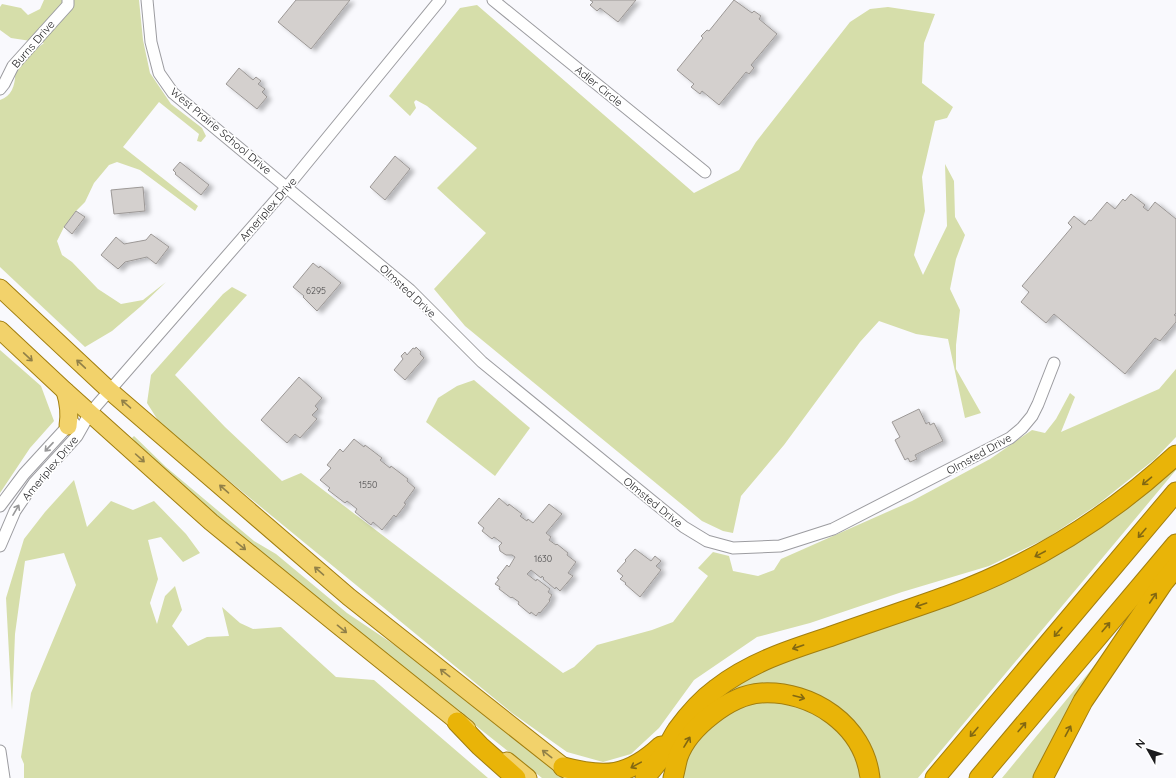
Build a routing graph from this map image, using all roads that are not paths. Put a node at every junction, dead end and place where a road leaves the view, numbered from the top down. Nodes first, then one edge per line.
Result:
1 (68, 0) edge
2 (147, 0) edge
3 (440, 0) edge
4 (493, 0) edge
5 (1, 85) edge
6 (705, 172) dead end
7 (287, 187) junction
8 (0, 288) edge
9 (0, 330) edge
10 (1054, 363) dead end
11 (110, 391) junction
12 (65, 392) junction
13 (90, 413) junction
14 (68, 426) junction
15 (1176, 454) edge
16 (1176, 492) edge
17 (0, 506) edge
18 (1176, 544) edge
19 (0, 546) edge
20 (1176, 567) edge
21 (457, 722) junction
22 (676, 731) junction
23 (0, 751) edge
24 (570, 772) edge
25 (4, 778) edge
26 (516, 778) edge
27 (528, 778) edge
28 (645, 778) edge
29 (673, 778) edge
30 (870, 778) edge
31 (935, 778) edge
32 (979, 778) edge
33 (1043, 778) edge

1 - 5 street, Burns Drive
2 - 7 street, West Prairie School Drive
3 - 7 street, Ameriplex Drive
4 - 6 street, Adler Circle
7 - 10 street, Olmsted Drive
7 - 11 street, Ameriplex Drive
11 -> 8 main road
9 -> 12 main road
11 - 13 street, Ameriplex Drive
24 -> 11 main road
12 - 13 main road
12 - 14 main road
13 - 14 street, Ameriplex Drive
19 -> 13 street, Ameriplex Drive
13 -> 21 main road
14 -> 17 street, Ameriplex Drive
15 -> 22 highway
16 -> 31 highway
32 -> 18 highway
33 -> 20 highway
21 - 26 highway
21 - 27 main road
22 -> 24 highway
22 - 28 highway
23 - 25 street
29 -> 30 highway

